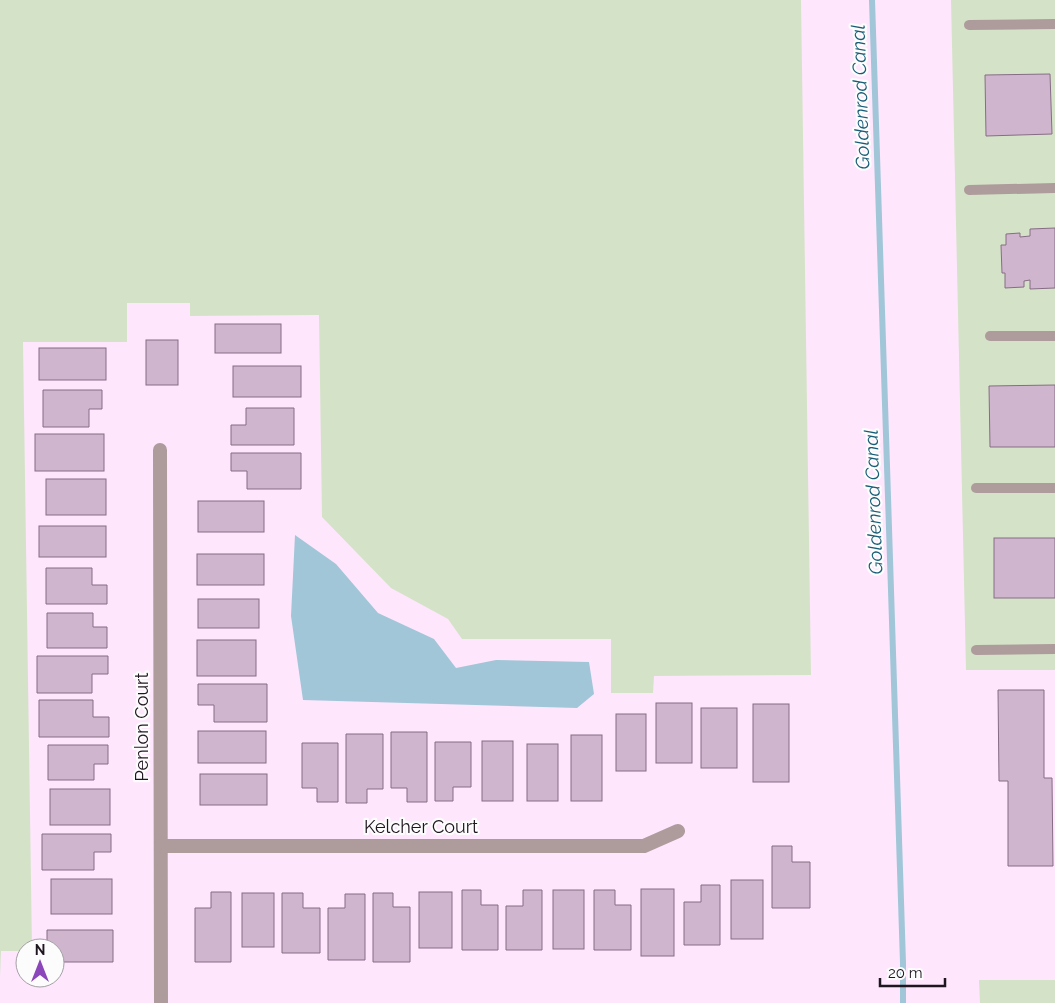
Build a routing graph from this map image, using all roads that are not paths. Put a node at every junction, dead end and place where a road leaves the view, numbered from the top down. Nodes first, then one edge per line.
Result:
1 (1055, 24) edge
2 (969, 25) dead end
3 (1055, 188) edge
4 (969, 190) dead end
5 (990, 336) dead end
6 (1055, 336) edge
7 (160, 450) dead end
8 (976, 488) dead end
9 (1055, 488) edge
10 (1055, 649) edge
11 (976, 650) dead end
12 (678, 831) dead end
13 (161, 846) junction
14 (161, 1003) edge

1 - 2 lane
3 - 4 lane
5 - 6 lane
7 - 13 street, Penlon Court
8 - 9 lane
10 - 11 lane
12 - 13 street, Kelcher Court
13 - 14 street, Penlon Court

